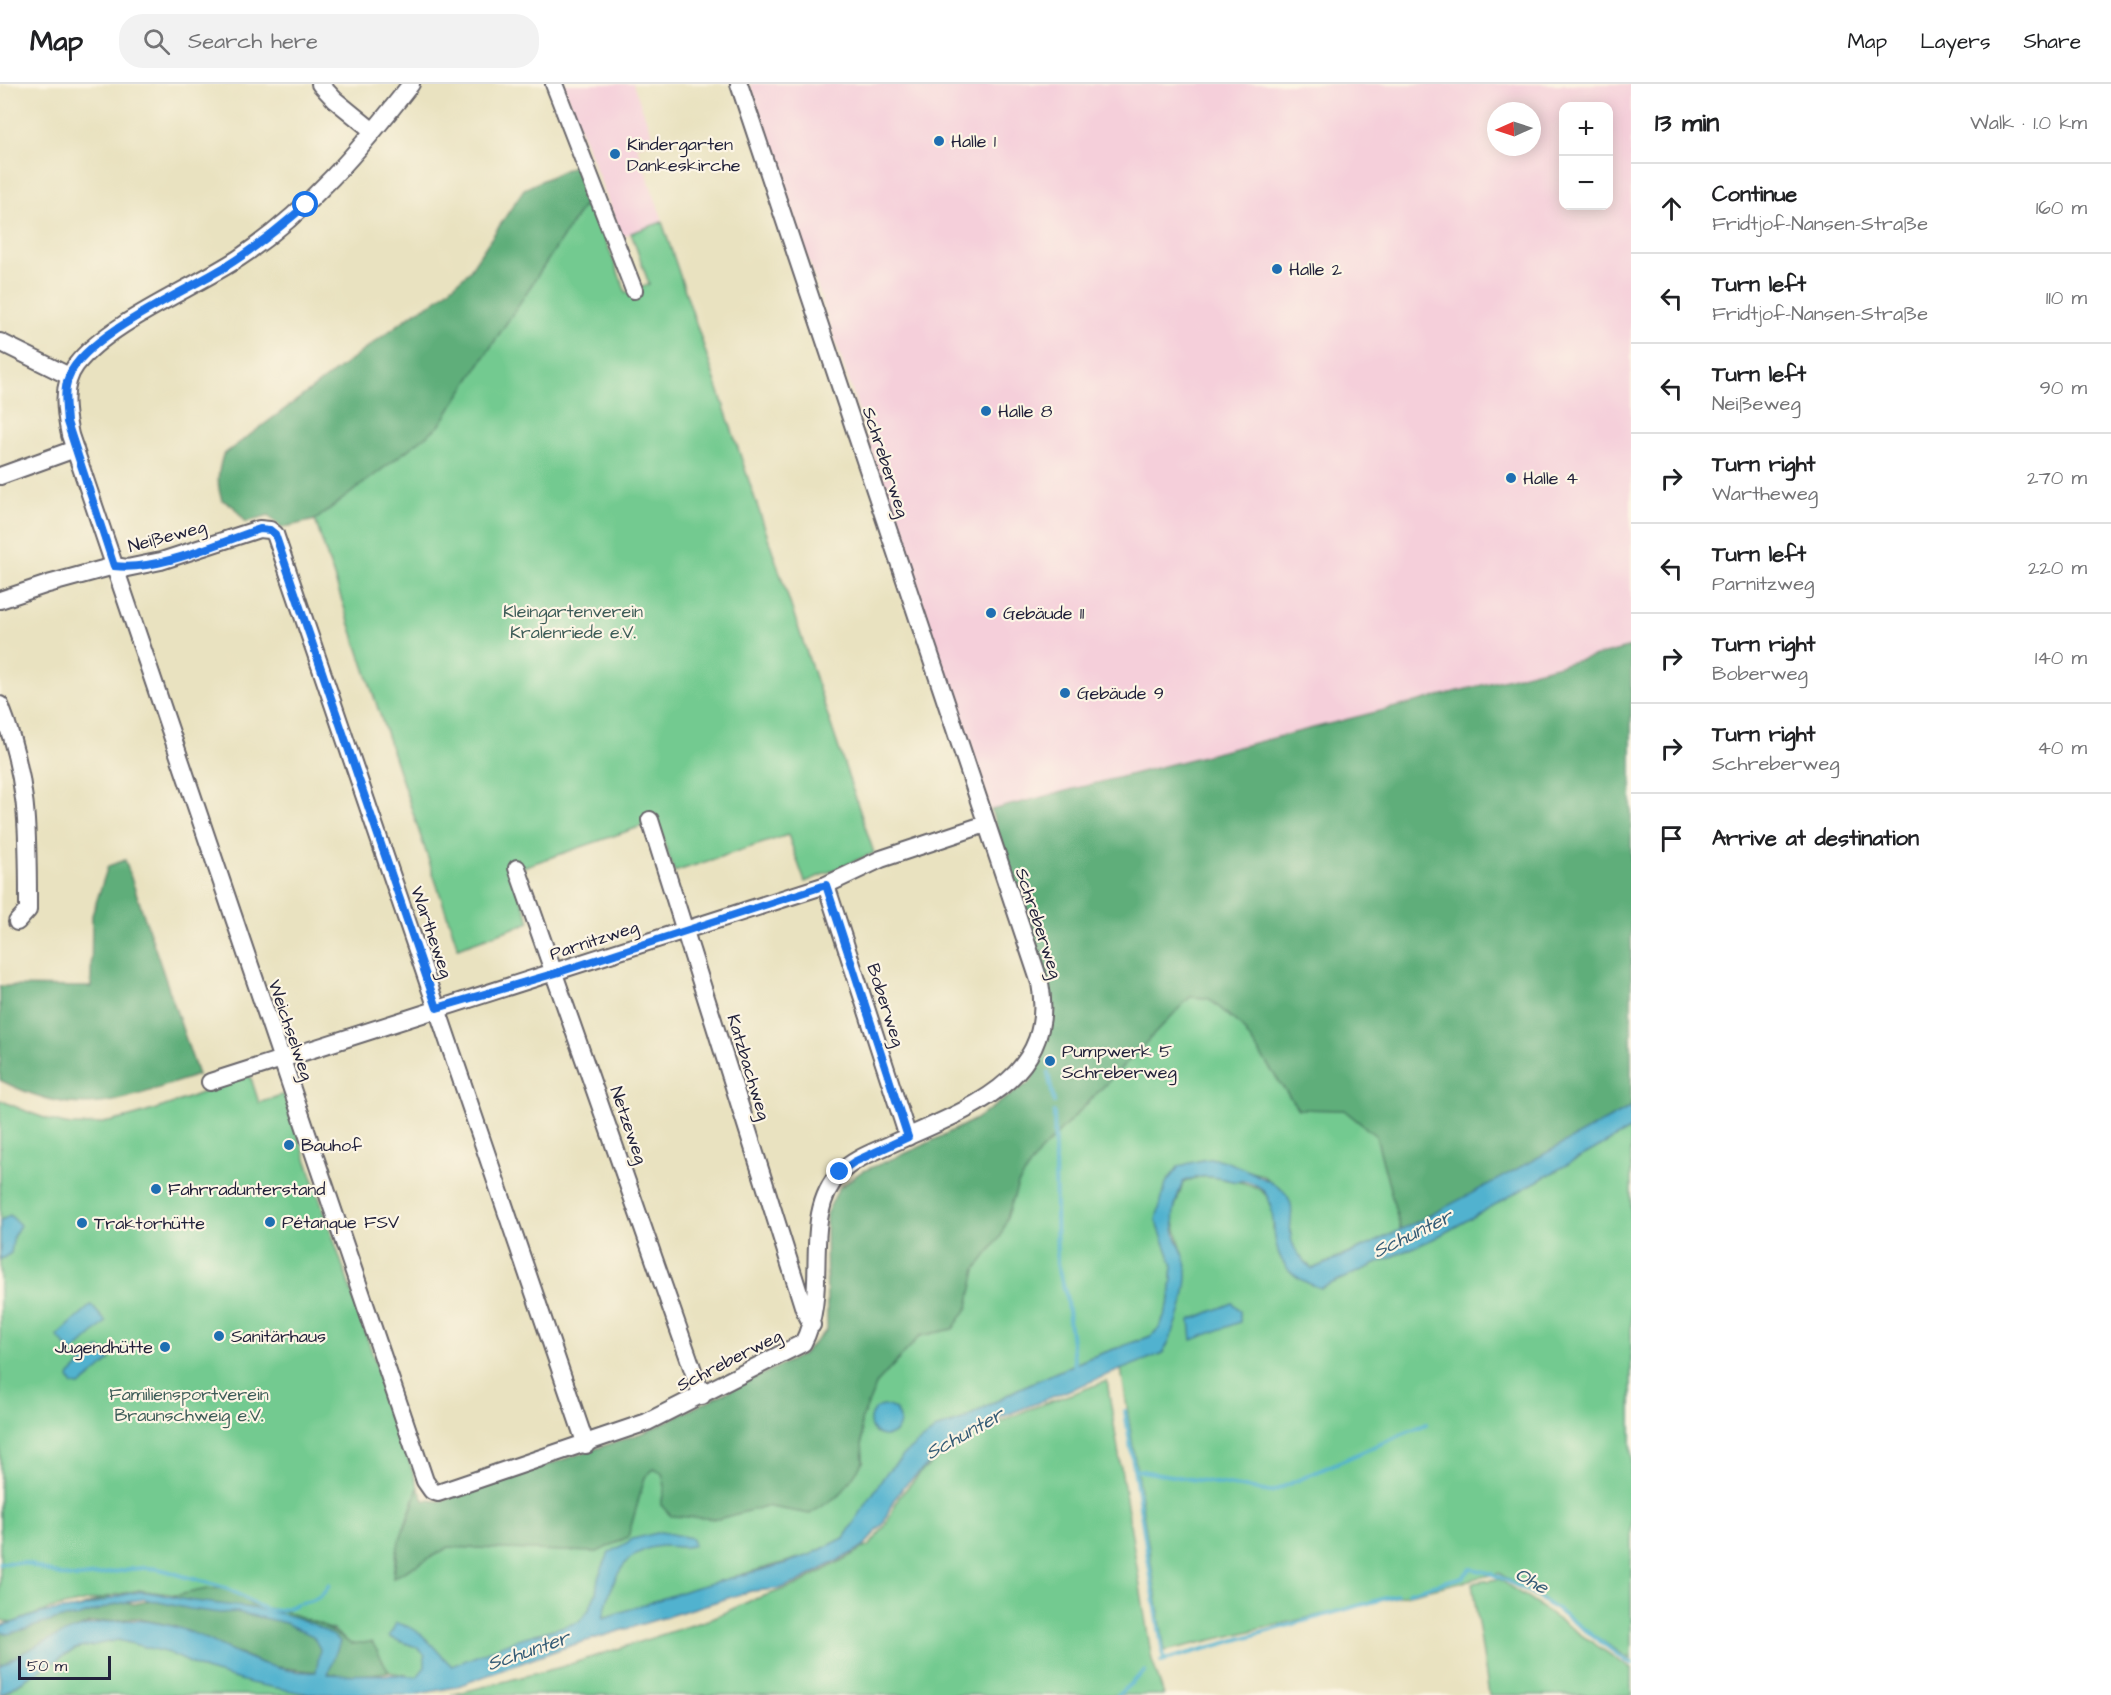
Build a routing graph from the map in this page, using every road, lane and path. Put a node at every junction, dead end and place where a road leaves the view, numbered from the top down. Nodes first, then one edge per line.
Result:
1 (320, 84) edge
2 (411, 84) edge
3 (554, 84) edge
4 (739, 84) edge
5 (373, 131) junction
6 (633, 290) dead end
7 (0, 342) edge
8 (69, 376) junction
9 (75, 448) junction
10 (0, 476) edge
11 (275, 534) joint
12 (114, 566) junction
13 (0, 600) edge
14 (0, 705) edge
15 (650, 820) dead end
16 (986, 824) junction
17 (517, 868) dead end
18 (826, 885) junction
19 (17, 922) dead end
20 (686, 930) junction
21 (556, 973) junction
22 (437, 1008) junction
23 (280, 1057) junction
24 (210, 1082) dead end
25 (908, 1137) junction
26 (812, 1324) junction
27 (702, 1396) junction
28 (586, 1445) junction
29 (445, 1492) joint

1 - 5 street
2 - 5 street
3 - 6 street
4 - 16 street, Schreberweg
5 - 8 street
7 - 8 street
8 - 9 street, Weichselweg
9 - 10 street
9 - 12 street, Weichselweg
11 - 12 street, Neißeweg
11 - 22 street, Wartheweg
12 - 13 street, Neißeweg
12 - 23 street, Weichselweg
14 - 19 street
15 - 20 street, Katzbachweg
16 - 18 street, Parnitzweg
16 - 25 street, Schreberweg
17 - 21 street, Netzeweg
18 - 20 street, Parnitzweg
18 - 25 street, Boberweg
20 - 21 street, Parnitzweg
20 - 26 street, Katzbachweg
21 - 22 street, Parnitzweg
21 - 27 street, Netzeweg
22 - 23 street, Parnitzweg
22 - 28 street, Wartheweg
23 - 24 street, Parnitzweg
23 - 29 street, Weichselweg
25 - 26 street, Schreberweg
26 - 27 street, Schreberweg
27 - 28 street, Schreberweg
28 - 29 street, Schreberweg

